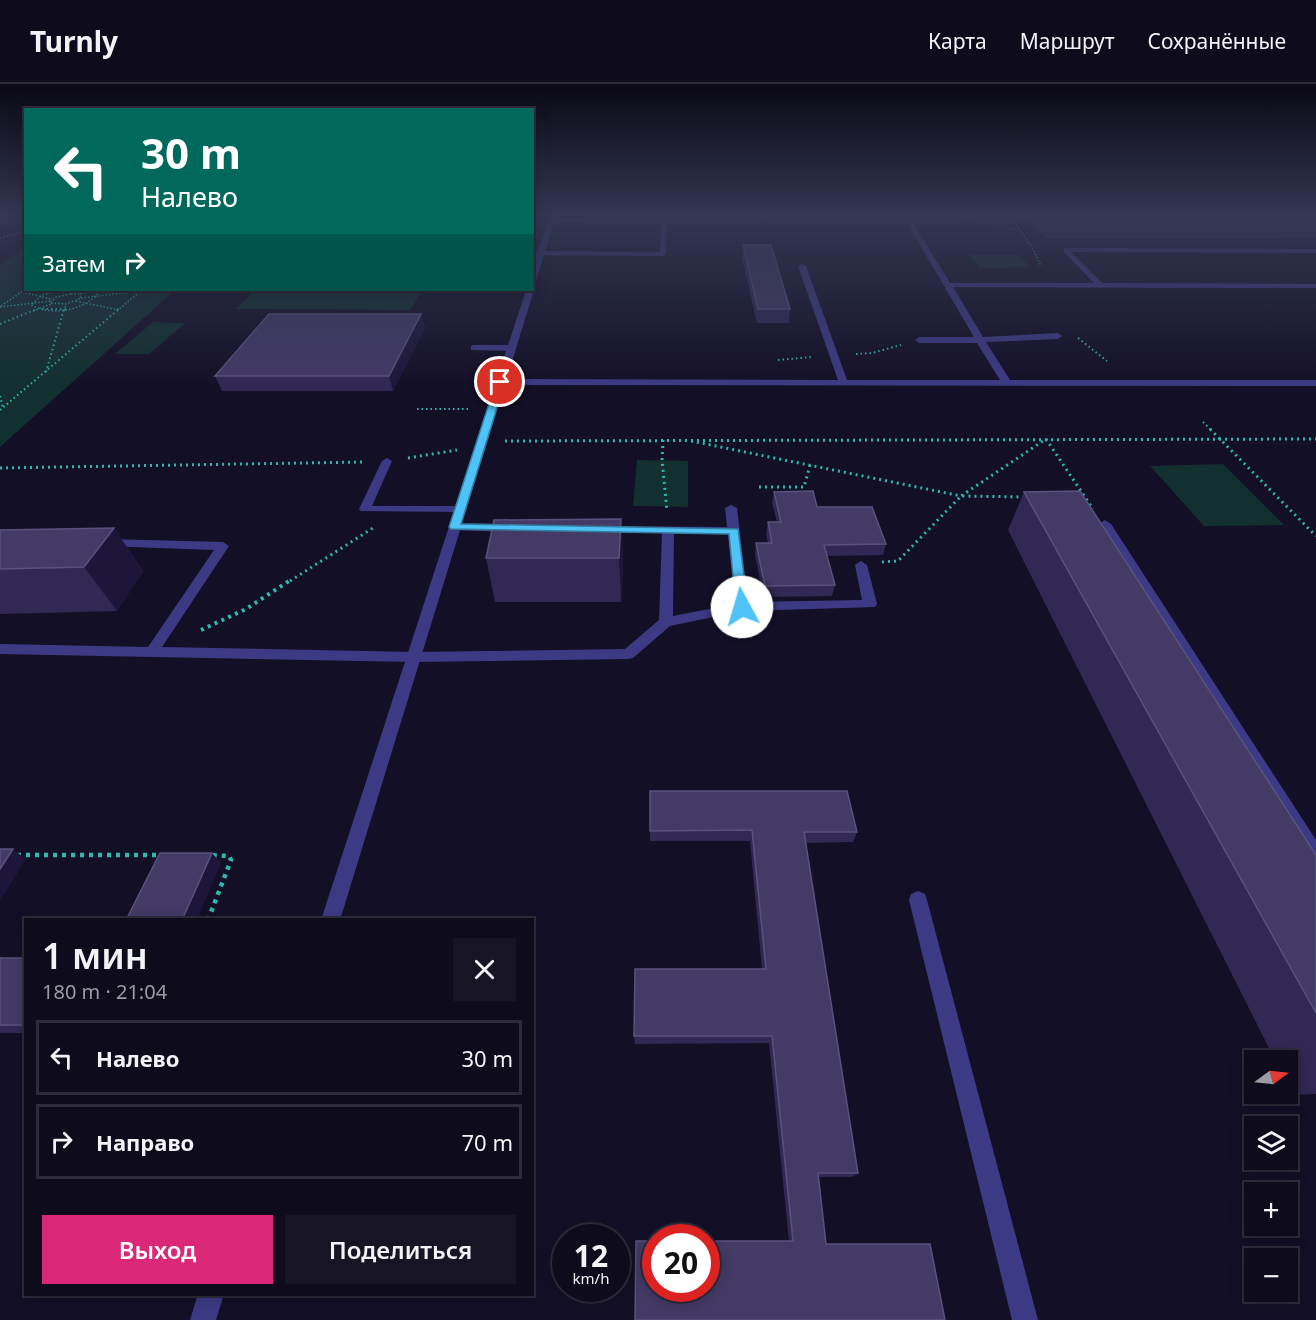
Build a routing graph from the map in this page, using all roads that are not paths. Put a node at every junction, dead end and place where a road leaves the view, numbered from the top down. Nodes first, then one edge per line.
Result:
1 (805, 274) edge
2 (941, 274) edge
3 (1089, 274) edge
4 (948, 285) junction
5 (1100, 285) junction
6 (1316, 286) edge
7 (530, 291) edge
8 (1058, 336) dead end
9 (920, 340) road end
10 (980, 340) junction
11 (474, 348) dead end
12 (511, 348) junction
13 (500, 382) junction
14 (843, 383) junction
15 (1007, 383) junction
16 (1316, 383) edge
17 (387, 461) road end
18 (731, 508) dead end
19 (460, 509) junction
20 (1105, 524) road end
21 (454, 527) junction
22 (526, 528) edge
23 (585, 529) edge
24 (668, 530) junction
25 (734, 531) junction
26 (97, 543) edge
27 (861, 565) road end
28 (742, 607) junction
29 (666, 622) junction
30 (0, 649) edge
31 (151, 652) junction
32 (414, 657) junction
33 (1316, 855) edge
34 (918, 900) dead end
35 (331, 918) edge
36 (210, 1296) edge
37 (203, 1320) edge
38 (1025, 1320) edge

1 - 14 street
2 - 4 street
3 - 5 street
4 - 5 street
4 - 10 street
5 - 6 street
7 - 12 street
8 - 10 street
9 - 10 street
10 - 15 street
11 - 12 street
12 - 13 street
13 - 14 street
13 - 19 street
14 - 15 street
15 - 16 street
17 - 19 street
18 - 25 street
19 - 21 street
20 - 33 street
21 - 22 street
21 - 32 street
23 - 24 street
24 - 25 street
24 - 29 street
25 - 28 street
26 - 31 street
27 - 28 street
28 - 29 street
29 - 32 street
30 - 31 street
31 - 32 street
32 - 35 street
34 - 38 street
36 - 37 street

